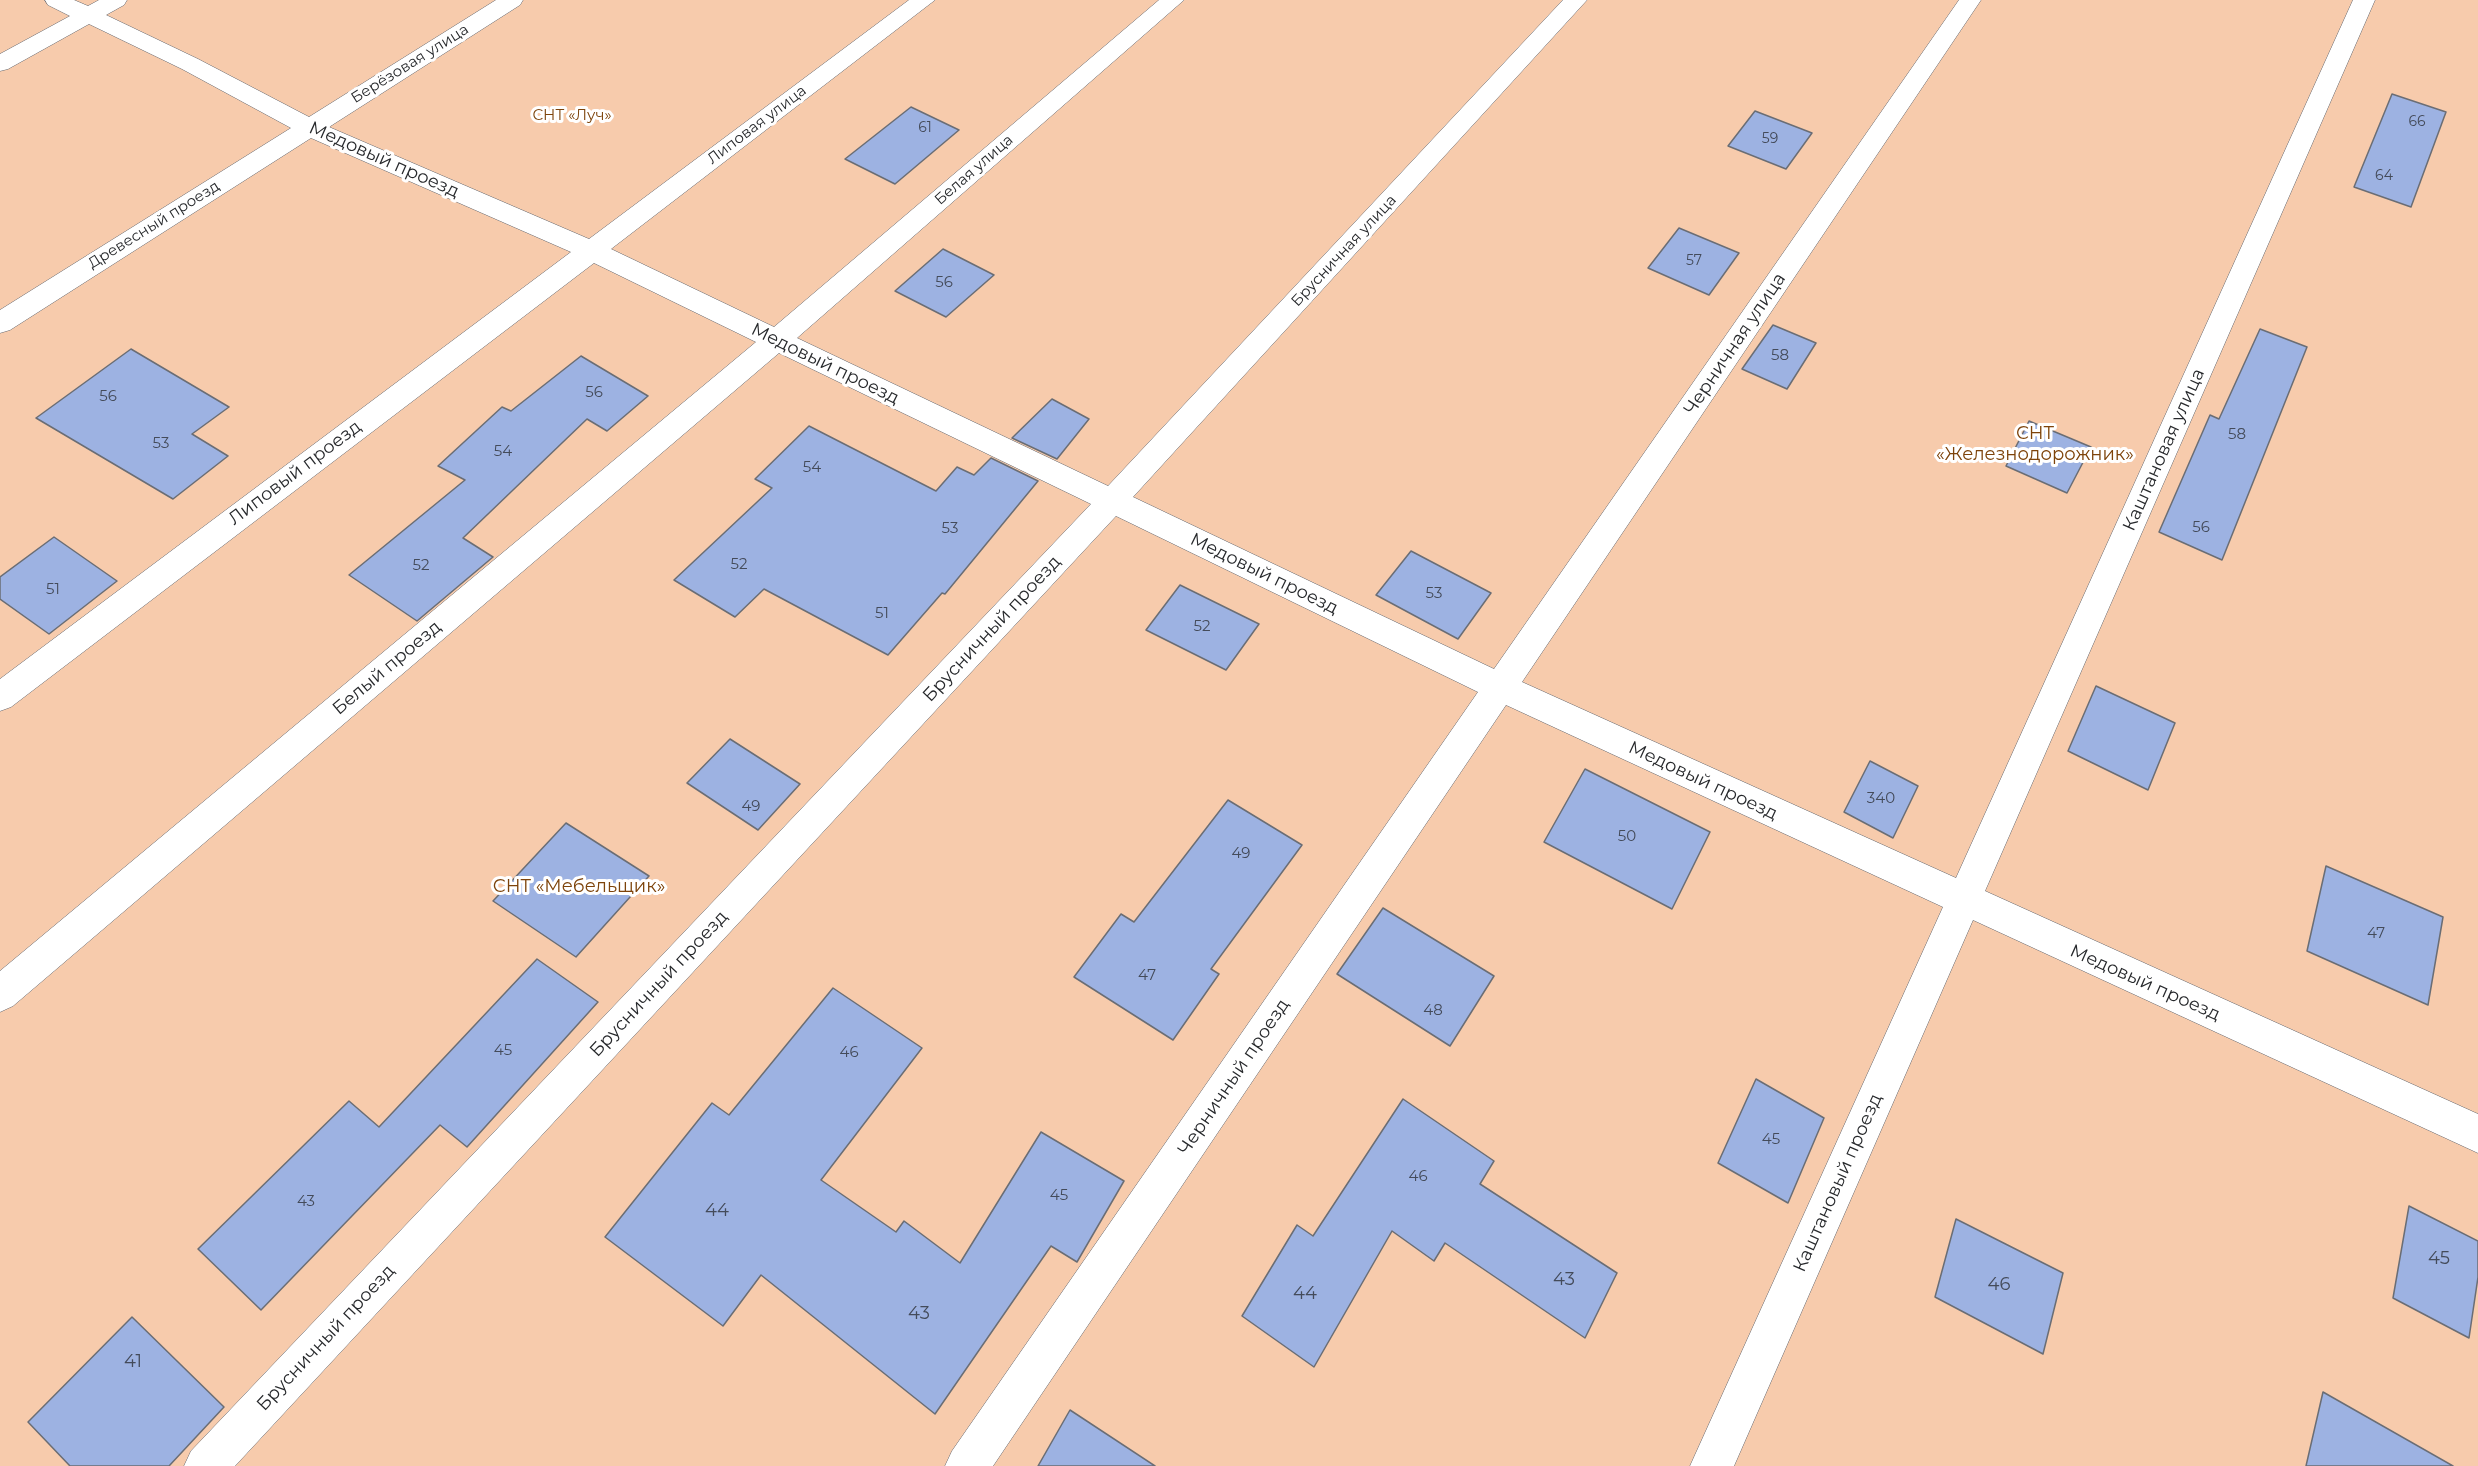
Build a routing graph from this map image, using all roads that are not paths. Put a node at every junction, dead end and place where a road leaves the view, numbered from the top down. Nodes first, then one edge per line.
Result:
1 (56, 0) edge
2 (116, 0) edge
3 (513, 0) edge
4 (924, 0) edge
5 (1173, 0) edge
6 (1575, 0) edge
7 (1970, 0) edge
8 (2364, 0) edge
9 (87, 16) junction
10 (0, 64) edge
11 (308, 127) junction
12 (590, 250) junction
13 (0, 323) edge
14 (775, 341) junction
15 (1112, 501) junction
16 (1500, 687) junction
17 (0, 696) edge
18 (1963, 900) junction
19 (0, 994) edge
20 (2478, 1134) edge
21 (206, 1466) edge
22 (967, 1466) edge
23 (1712, 1466) edge

1 - 9 street, Медовый проезд
2 - 9 street
3 - 11 street, Берёзовая улица
4 - 12 street, Липовая улица
5 - 14 street, Белая улица
6 - 15 street, Брусничная улица
7 - 16 street, Черничная улица
8 - 18 street, Каштановая улица
9 - 10 street
9 - 11 street, Медовый проезд
11 - 12 street, Медовый проезд
11 - 13 street, Древесный проезд
12 - 14 street, Медовый проезд
12 - 17 street, Липовый проезд
14 - 15 street, Медовый проезд
14 - 19 street, Белый проезд
15 - 16 street, Медовый проезд
15 - 21 street, Брусничный проезд
16 - 18 street, Медовый проезд
16 - 22 street, Черничный проезд
18 - 20 street, Медовый проезд
18 - 23 street, Каштановый проезд

